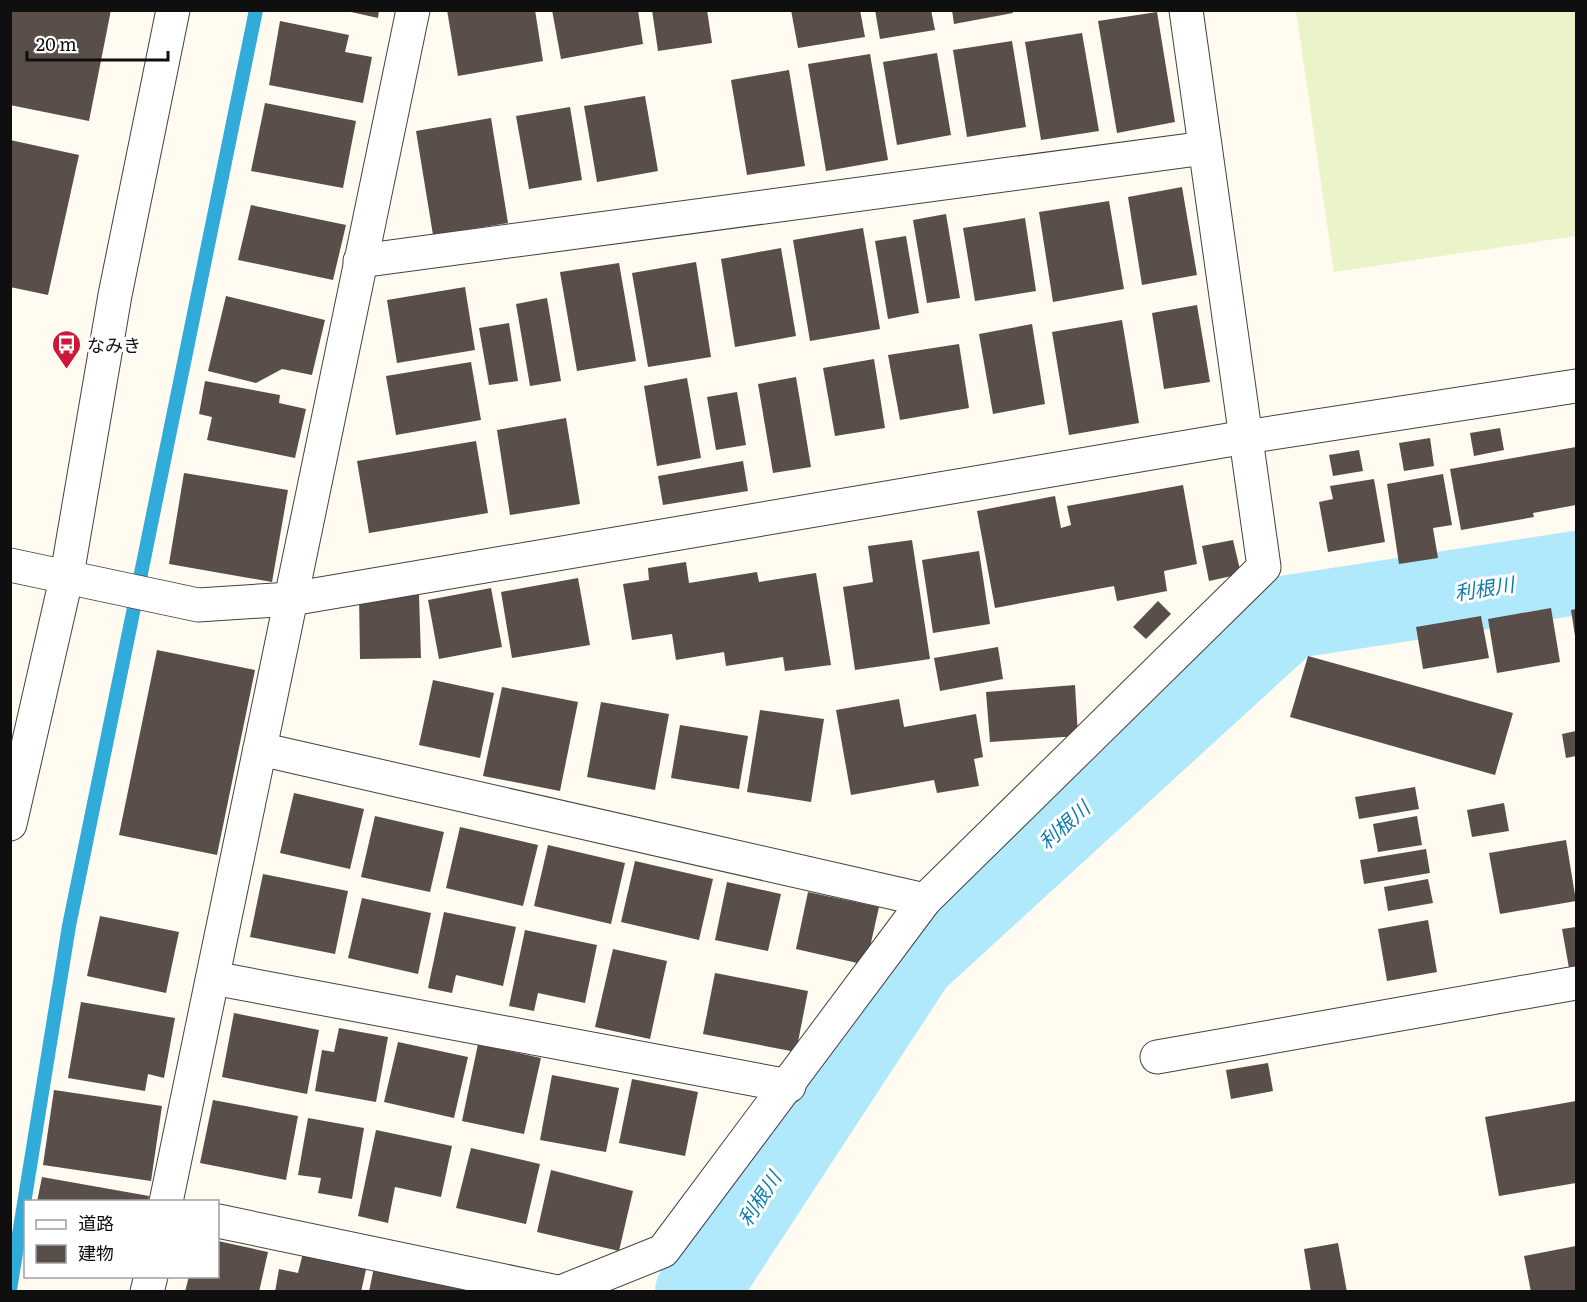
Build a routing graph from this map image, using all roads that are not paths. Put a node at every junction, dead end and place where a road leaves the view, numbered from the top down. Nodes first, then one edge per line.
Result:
1 (173, 10) edge
2 (412, 10) edge
3 (1186, 10) edge
4 (1205, 148) junction
5 (360, 261) junction
6 (1576, 386) edge
7 (1246, 437) junction
8 (10, 565) edge
9 (67, 575) junction
10 (291, 599) junction
11 (260, 750) junction
12 (10, 824) edge
13 (926, 900) junction
14 (213, 978) junction
15 (1576, 983) edge
16 (1157, 1057) dead end
17 (789, 1086) junction
18 (166, 1200) edge
19 (219, 1221) edge
20 (559, 1292) edge

1 - 9 street
2 - 5 street
3 - 4 street
4 - 5 street
4 - 7 street
5 - 10 street
6 - 7 street
7 - 10 street
7 - 13 street
8 - 9 street
9 - 10 street
9 - 12 street
10 - 11 street
11 - 13 street
11 - 14 street
13 - 17 street
14 - 17 street
14 - 18 street
15 - 16 street
17 - 20 street
19 - 20 street

